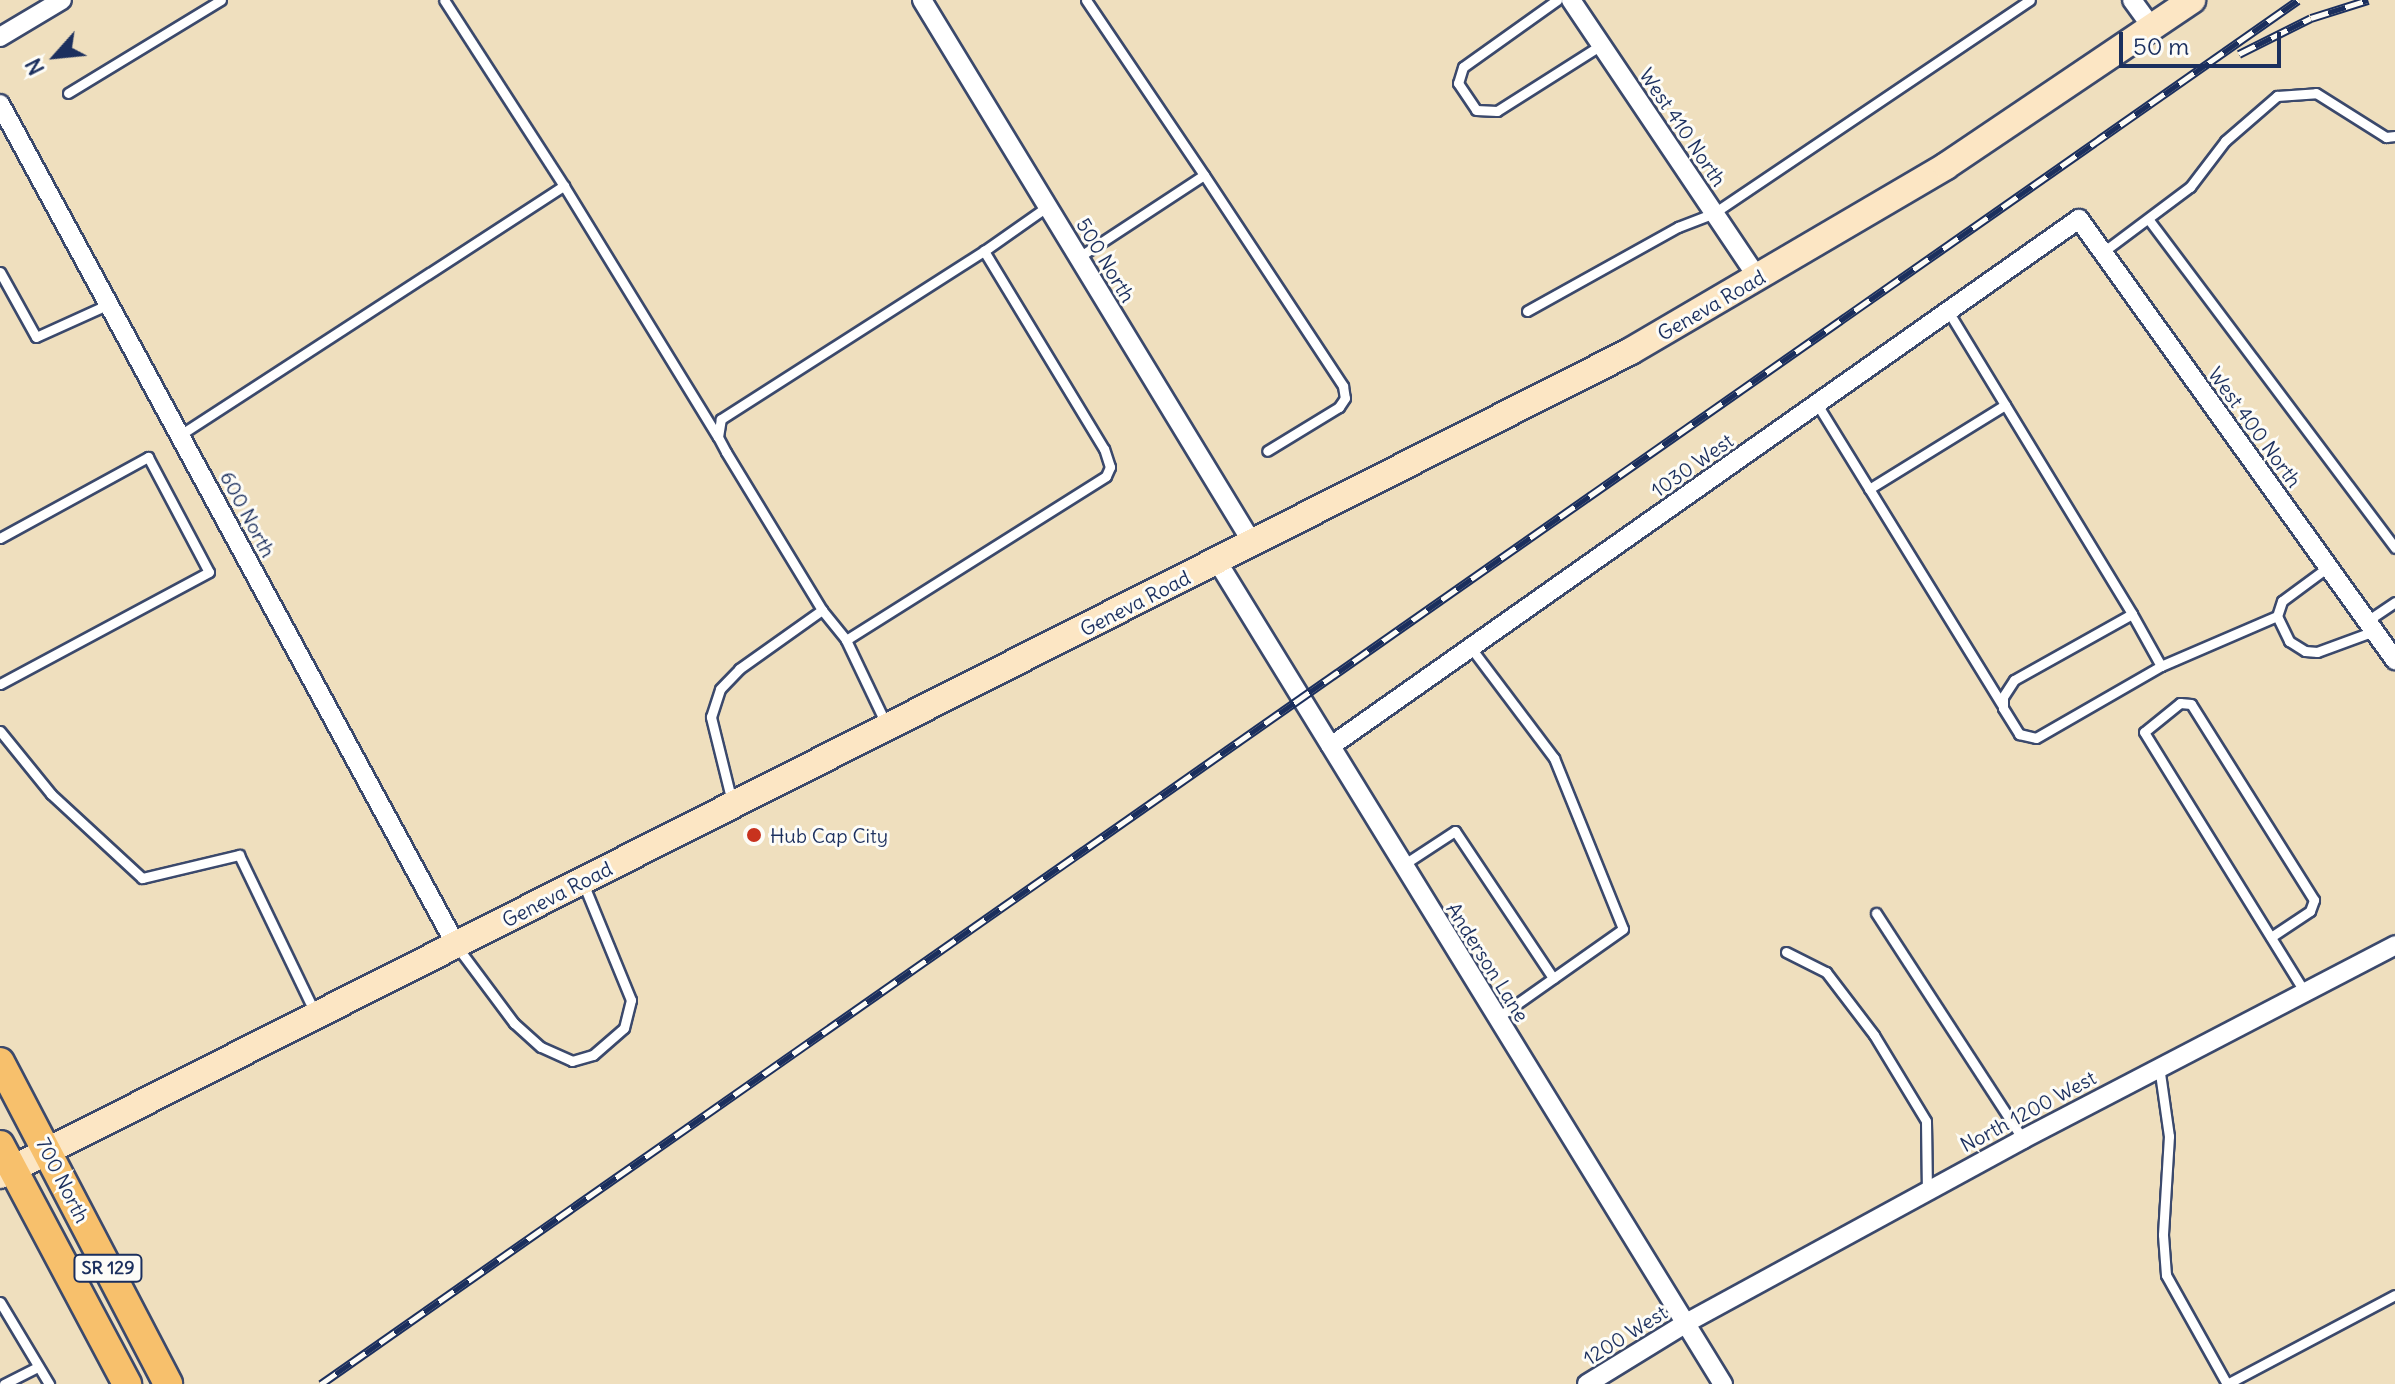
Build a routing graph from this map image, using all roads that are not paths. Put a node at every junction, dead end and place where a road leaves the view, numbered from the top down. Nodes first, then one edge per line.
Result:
1 (62, 0) edge
2 (221, 0) edge
3 (444, 0) edge
4 (922, 0) edge
5 (1086, 0) edge
6 (2030, 0) edge
7 (2132, 0) edge
8 (2192, 0) edge
9 (1571, 1) edge
10 (2152, 28) junction
11 (0, 37) edge
12 (1601, 45) junction
13 (68, 93) dead end
14 (0, 104) edge
15 (2395, 136) edge
16 (1204, 175) junction
17 (564, 186) junction
18 (1048, 206) junction
19 (1714, 213) junction
20 (2079, 219) joint
21 (2149, 220) junction
22 (984, 251) junction
23 (2103, 252) junction
24 (1079, 257) junction
25 (0, 272) edge
26 (1758, 278) junction
27 (107, 305) junction
28 (1527, 311) dead end
29 (1948, 311) junction
30 (1817, 404) junction
31 (2005, 405) junction
32 (180, 435) junction
33 (718, 437) junction
34 (1267, 451) dead end
35 (1869, 489) junction
36 (0, 538) edge
37 (1253, 544) junction
38 (2395, 548) edge
39 (1217, 561) junction
40 (2328, 567) junction
41 (2395, 602) edge
42 (822, 610) junction
43 (2132, 614) junction
44 (2277, 616) junction
45 (2370, 626) junction
46 (846, 640) junction
47 (1471, 648) junction
48 (2395, 660) edge
49 (2161, 666) junction
50 (0, 684) edge
51 (2003, 708) junction
52 (888, 727) junction
53 (0, 731) edge
54 (1331, 746) junction
55 (733, 805) junction
56 (1403, 865) junction
57 (582, 881) junction
58 (1876, 913) dead end
59 (2271, 937) junction
60 (456, 945) junction
61 (2395, 945) edge
62 (1786, 952) dead end
63 (1553, 978) junction
64 (2303, 989) junction
65 (316, 1016) junction
66 (1497, 1018) junction
67 (0, 1062) edge
68 (2159, 1066) junction
69 (2023, 1139) junction
70 (48, 1152) junction
71 (4, 1163) edge
72 (1927, 1191) junction
73 (2395, 1295) edge
74 (0, 1302) edge
75 (1686, 1323) junction
76 (36, 1368) junction
77 (123, 1383) edge
78 (4, 1384) edge
79 (49, 1384) edge
80 (168, 1384) edge
81 (1587, 1384) edge
82 (1723, 1384) edge

1 - 11 street
2 - 13 lane
3 - 17 lane
4 - 18 street, 500 North
5 - 16 lane
6 - 19 lane
7 - 10 street
8 - 10 main road, Geneva Road
9 - 12 street, West 410 North
9 - 12 lane
10 - 26 main road, Geneva Road
12 - 19 street, West 410 North
14 - 27 street, 600 North
15 - 21 lane
16 - 24 lane
16 - 34 lane
17 - 32 lane
17 - 33 lane
18 - 22 lane
18 - 24 street, 500 North
19 - 26 street, West 410 North
19 - 28 lane
20 - 23 street, West 400 North
20 - 29 street, 1030 West
21 - 23 lane
21 - 38 lane
22 - 33 lane
22 - 46 lane
23 - 40 street, West 400 North
24 - 37 street, 500 North
25 - 27 lane
26 - 37 main road, Geneva Road
27 - 32 street, 600 North
29 - 30 street, 1030 West
29 - 31 lane
30 - 35 lane
30 - 47 street, 1030 West
31 - 35 lane
31 - 43 lane
32 - 60 street, 600 North
33 - 42 lane
35 - 51 lane
36 - 50 lane
37 - 39 main road, Geneva Road
39 - 52 main road, Geneva Road
39 - 54 street, Anderson Lane
40 - 44 lane
40 - 45 street, West 400 North
41 - 45 lane
42 - 46 lane
42 - 55 lane
43 - 49 lane
43 - 51 lane
44 - 45 lane
44 - 49 lane
45 - 48 street, West 400 North
46 - 52 lane
47 - 54 street, 1030 West
47 - 63 lane
49 - 51 lane
52 - 55 main road, Geneva Road
53 - 65 lane
54 - 56 street, Anderson Lane
55 - 57 main road, Geneva Road
56 - 63 lane
56 - 66 street, Anderson Lane
57 - 60 main road, Geneva Road
57 - 60 lane
58 - 69 lane
59 - 59 lane
59 - 64 lane
60 - 65 main road, Geneva Road
61 - 64 street, North 1200 West
62 - 72 lane
63 - 66 lane
64 - 68 street, North 1200 West
65 - 70 main road, Geneva Road
66 - 75 street, Anderson Lane
67 - 70 main road, 700 North / SR 129
68 - 69 street, North 1200 West
68 - 73 lane
69 - 72 street, North 1200 West
70 - 71 main road, Geneva Road
70 - 80 main road, 700 North / SR 129
71 - 77 main road, 700 North / SR 129
72 - 75 street, North 1200 West
74 - 76 lane
75 - 81 street, 1200 West
75 - 82 street, Anderson Lane
76 - 78 lane
76 - 79 lane

